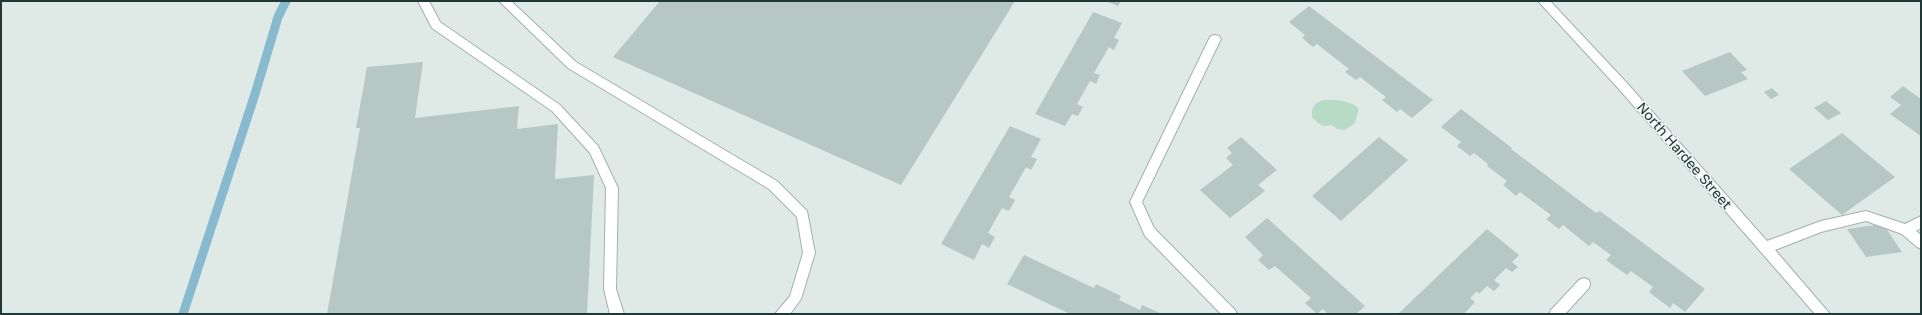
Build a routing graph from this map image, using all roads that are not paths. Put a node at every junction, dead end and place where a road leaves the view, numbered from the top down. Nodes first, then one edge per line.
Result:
1 (423, 1) edge
2 (504, 1) edge
3 (1543, 1) edge
4 (1215, 40) dead end
5 (1921, 222) edge
6 (1906, 230) junction
7 (1921, 243) edge
8 (1765, 248) junction
9 (1584, 284) dead end
10 (617, 314) edge
11 (782, 314) edge
12 (1230, 314) edge
13 (1556, 314) edge
14 (1823, 314) edge

1 - 10 street
2 - 11 street
3 - 8 street, North Hardee Street
4 - 12 street
5 - 6 street
6 - 7 street
6 - 8 street
8 - 14 street, North Hardee Street
9 - 13 street

